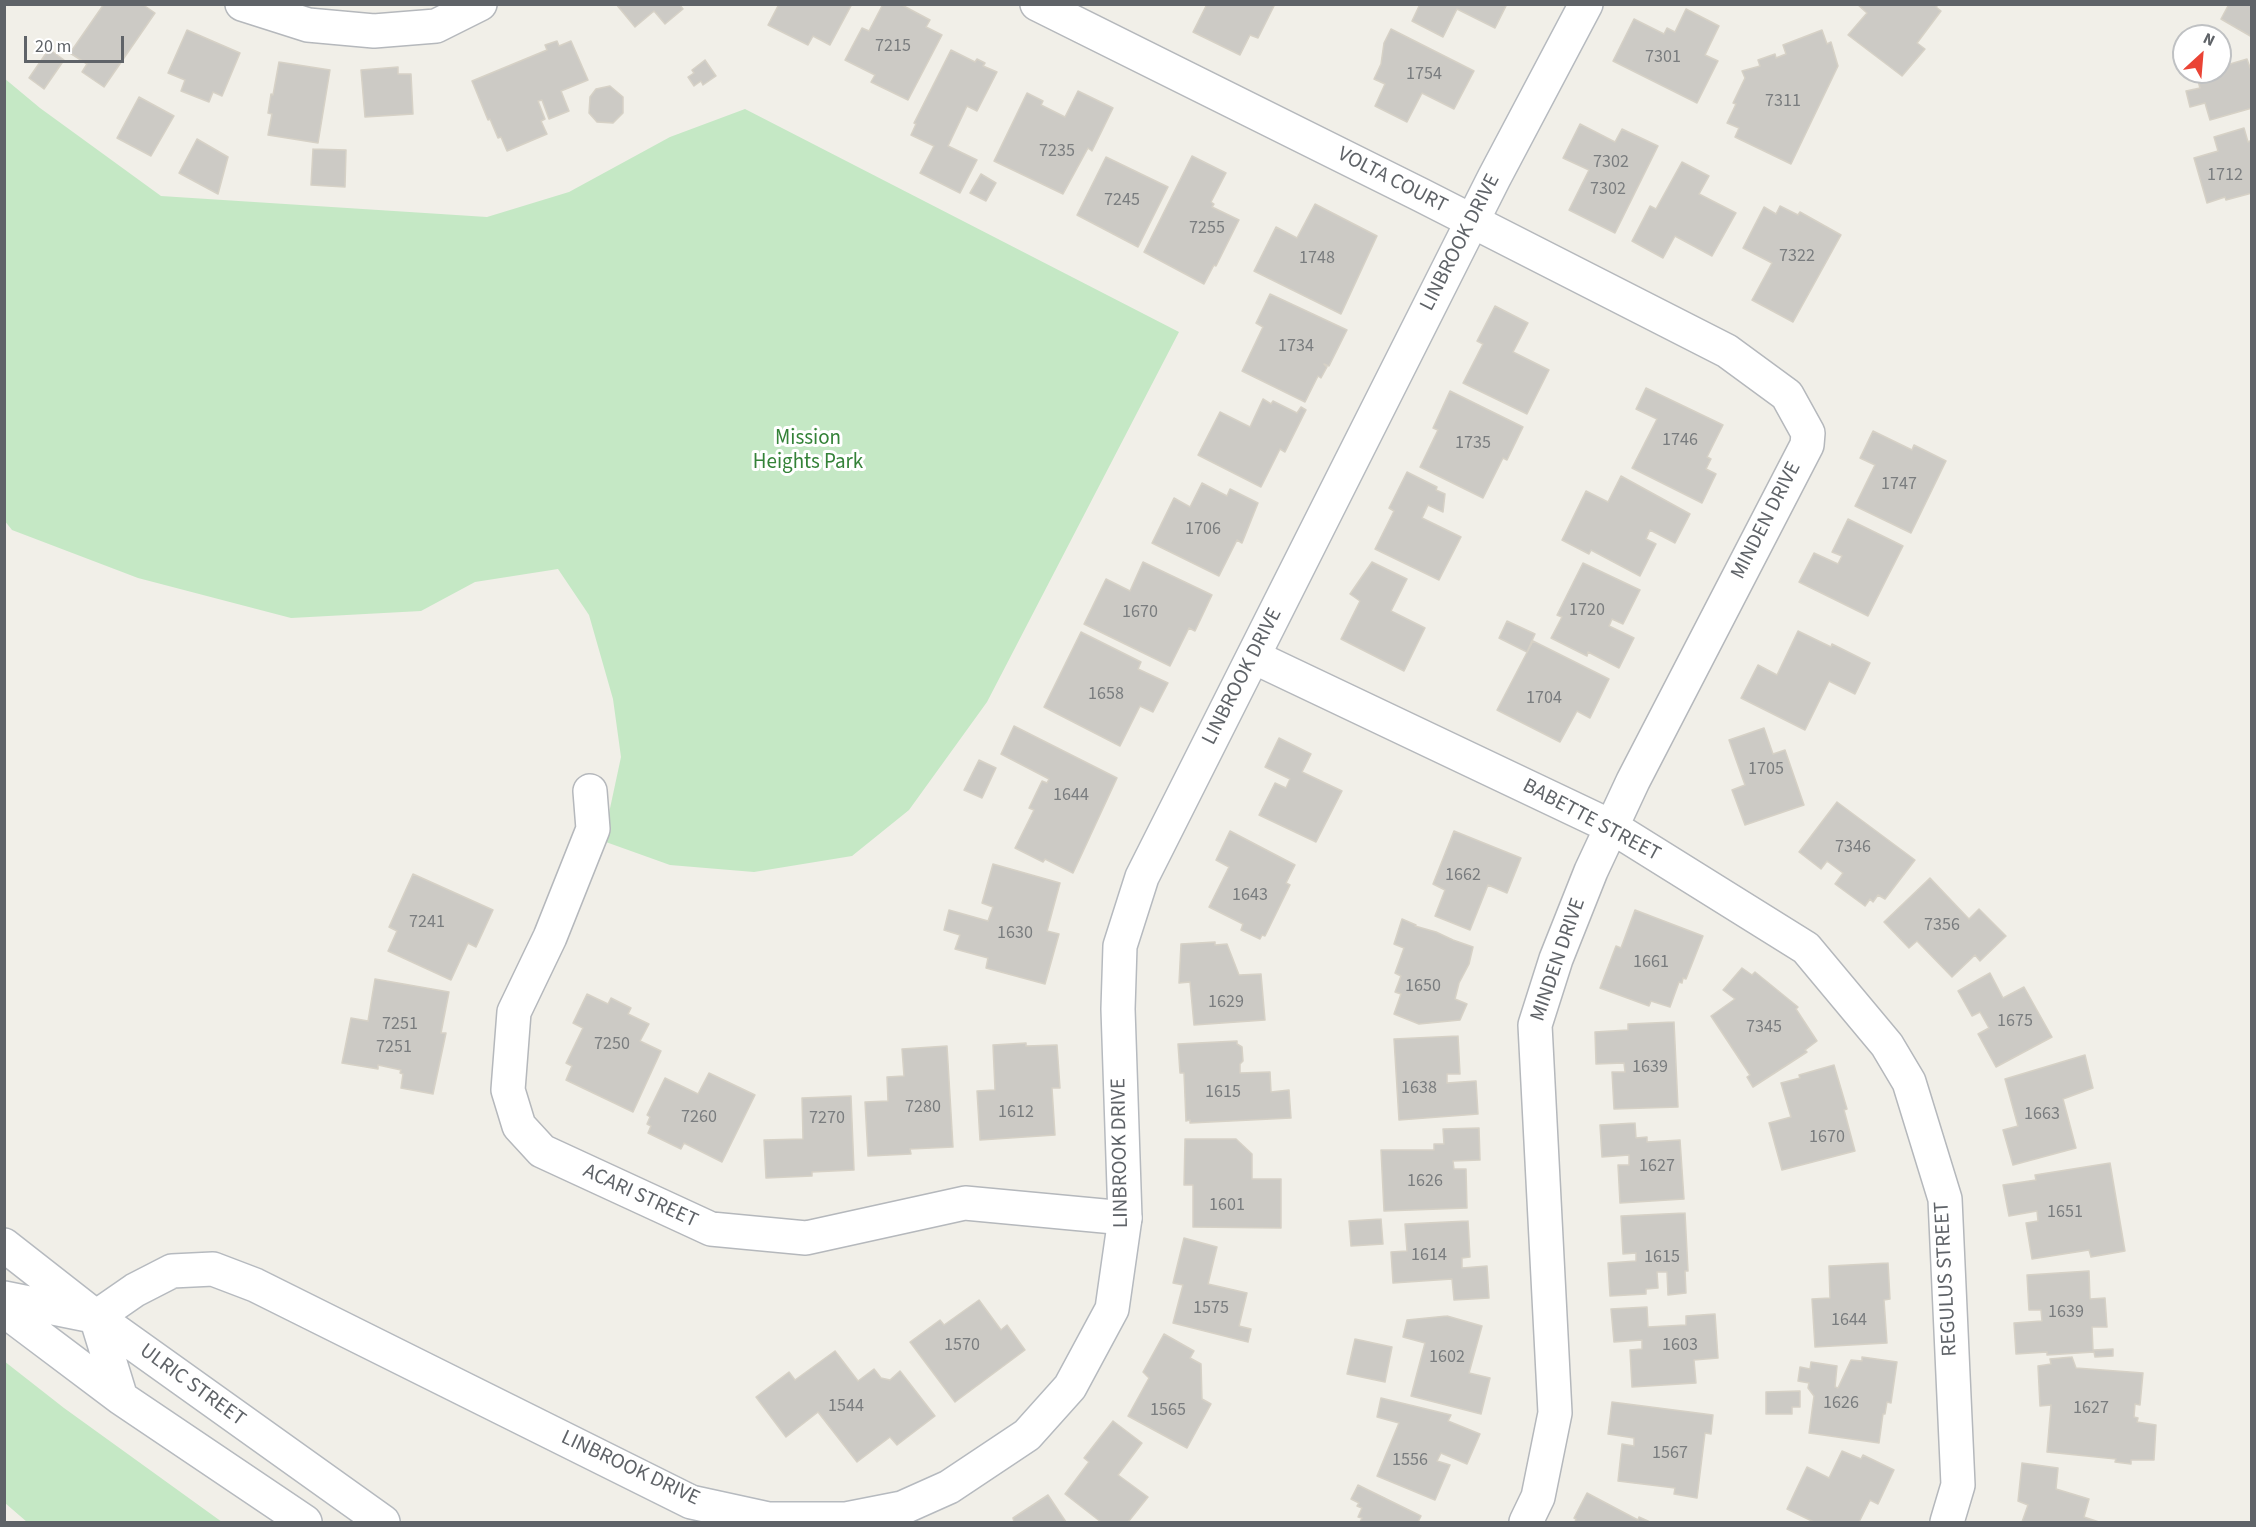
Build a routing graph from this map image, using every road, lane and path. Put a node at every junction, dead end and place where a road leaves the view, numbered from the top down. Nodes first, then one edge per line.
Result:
1 (242, 4) edge
2 (480, 4) edge
3 (1037, 4) edge
4 (1586, 4) edge
5 (1472, 222) junction
6 (1807, 445) joint
7 (1254, 657) junction
8 (590, 791) dead end
9 (1612, 827) junction
10 (1887, 1045) joint
11 (1125, 1218) junction
12 (4, 1245) edge
13 (4, 1298) edge
14 (4, 1310) edge
15 (96, 1317) junction
16 (121, 1398) junction
17 (305, 1522) edge
18 (383, 1522) edge
19 (1526, 1522) edge
20 (1947, 1522) edge

1 - 2 street
3 - 5 street, VOLTA COURT
4 - 5 street, LINBROOK DRIVE
5 - 6 street, VOLTA COURT
5 - 7 street, LINBROOK DRIVE
6 - 9 street, MINDEN DRIVE
7 - 9 street, BABETTE STREET
7 - 11 street, LINBROOK DRIVE
8 - 11 street, ACARI STREET
9 - 10 street, BABETTE STREET
9 - 19 street, MINDEN DRIVE
10 - 20 street, REGULUS STREET
11 - 15 street, LINBROOK DRIVE
12 - 15 street, ULRIC STREET
13 - 15 street
14 - 16 street
15 - 16 street
15 - 18 street, ULRIC STREET
16 - 17 street

